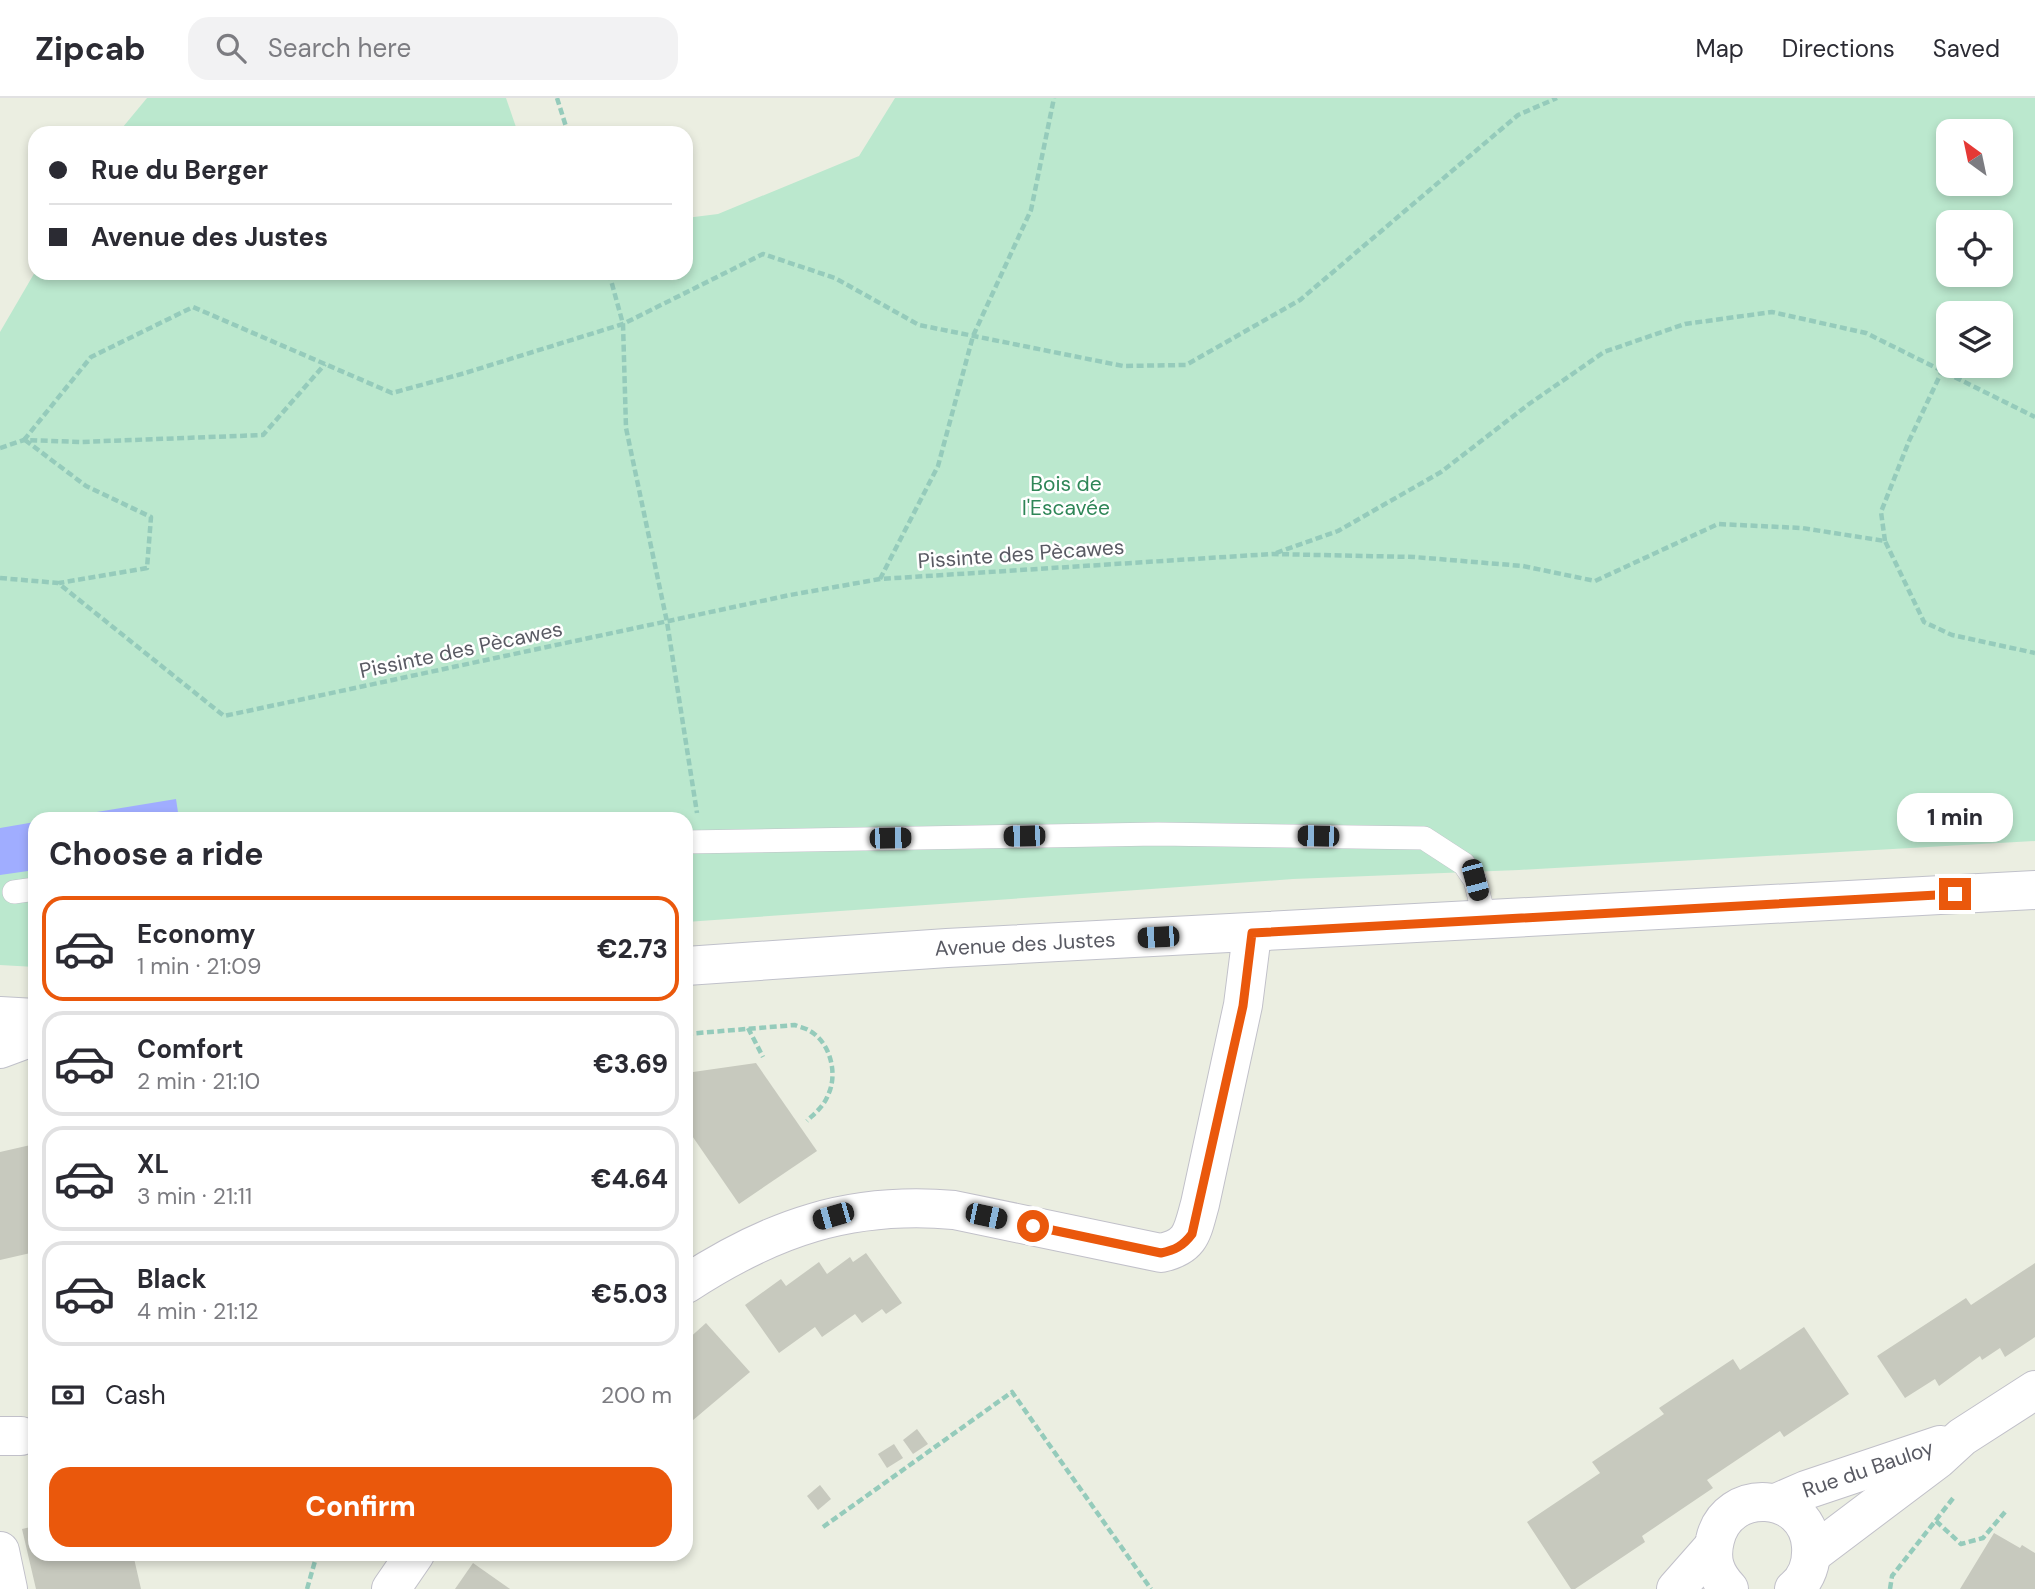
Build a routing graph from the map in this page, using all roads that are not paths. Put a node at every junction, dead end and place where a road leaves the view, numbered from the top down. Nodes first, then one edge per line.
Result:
1 (694, 841) edge
2 (2035, 890) edge
3 (1486, 920) junction
4 (1252, 933) junction
5 (693, 966) edge
6 (0, 1016) edge
7 (28, 1018) edge
8 (28, 1039) edge
9 (0, 1049) edge
10 (693, 1279) edge
11 (2035, 1390) edge
12 (1962, 1437) junction
13 (1776, 1503) junction
14 (1713, 1547) junction
15 (0, 1551) edge
16 (410, 1561) edge
17 (1806, 1576) edge
18 (8, 1589) edge
19 (391, 1589) edge
20 (1676, 1589) edge
21 (1729, 1589) edge

1 - 3 lane
2 - 3 street, Avenue des Justes
3 - 4 street, Avenue des Justes
4 - 5 street, Avenue des Justes
4 - 10 street
6 - 7 street
8 - 9 street
11 - 12 street, Rue du Bauloy
12 - 13 street, Rue du Bauloy
12 - 17 street, Rue du Bauloy
13 - 14 street, Rue du Bauloy
13 - 17 street
14 - 20 street
14 - 21 street
15 - 18 street
16 - 19 street

